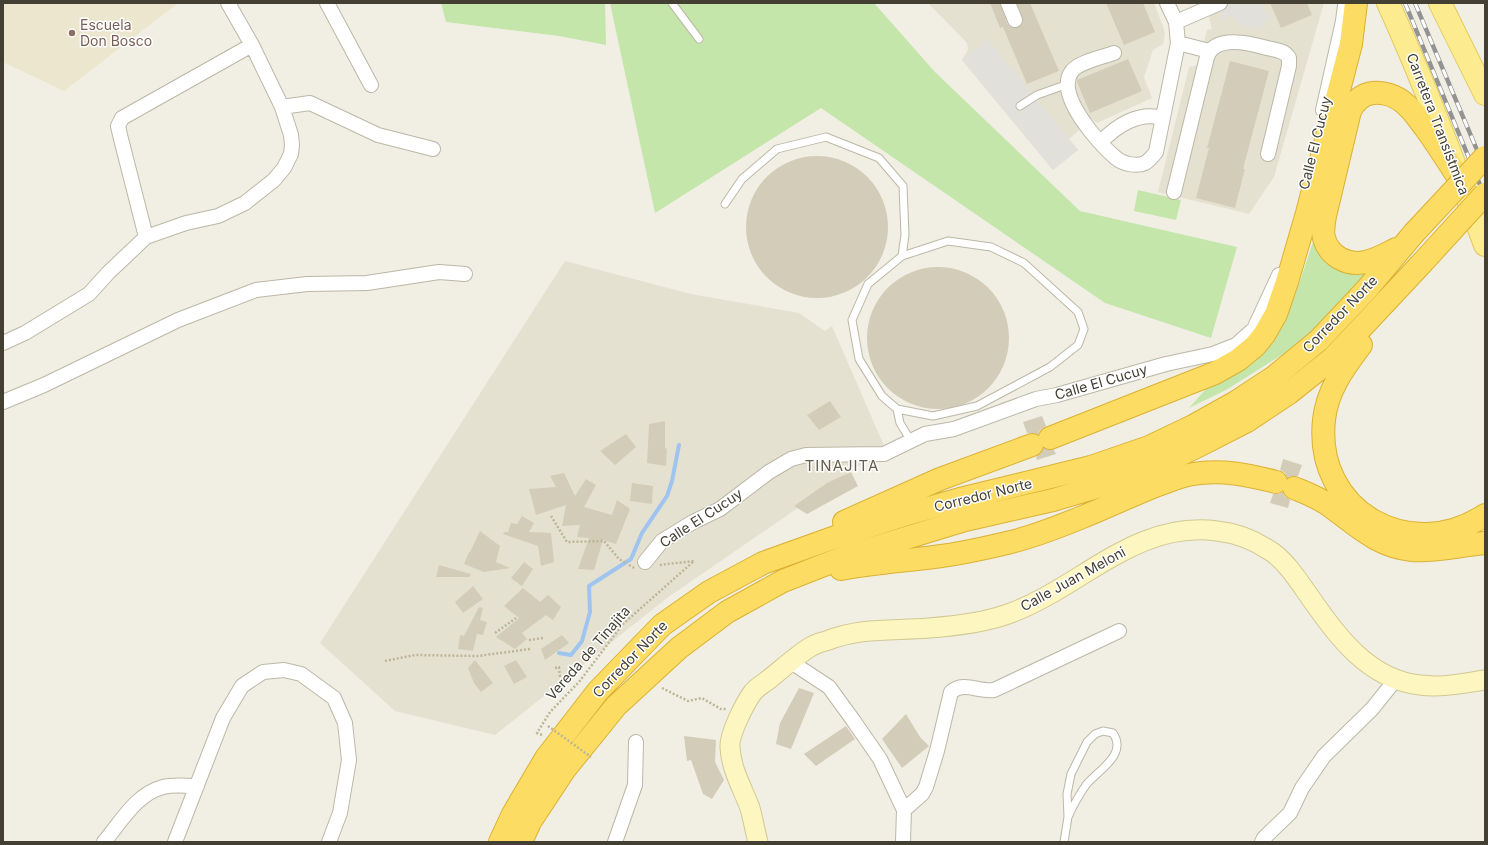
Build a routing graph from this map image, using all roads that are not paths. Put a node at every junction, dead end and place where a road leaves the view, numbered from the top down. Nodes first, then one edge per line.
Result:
1 (228, 3) edge
2 (327, 3) edge
3 (672, 3) edge
4 (1008, 3) edge
5 (1167, 3) edge
6 (1220, 3) edge
7 (1345, 3) edge
8 (1356, 3) edge
9 (1388, 3) edge
10 (1440, 3) edge
11 (1015, 20) dead end
12 (1176, 22) junction
13 (699, 38) dead end
14 (1178, 43) junction
15 (252, 45) junction
16 (1209, 52) junction
17 (1114, 53) dead end
18 (1068, 84) junction
19 (371, 85) dead end
20 (1485, 94) edge
21 (1020, 106) dead end
22 (282, 107) junction
23 (1162, 118) junction
24 (1101, 142) junction
25 (433, 149) dead end
26 (1268, 154) dead end
27 (1485, 157) edge
28 (1463, 185) junction
29 (1174, 192) dead end
30 (1485, 194) edge
31 (725, 204) dead end
32 (146, 237) junction
33 (1408, 239) junction
34 (1485, 246) edge
35 (902, 256) junction
36 (1416, 269) junction
37 (465, 274) dead end
38 (3, 343) edge
39 (3, 402) edge
40 (897, 409) junction
41 (912, 441) junction
42 (1485, 516) edge
43 (1485, 543) edge
44 (645, 562) road end
45 (763, 563) junction
46 (783, 581) junction
47 (1119, 631) dead end
48 (791, 662) junction
49 (1396, 679) junction
50 (1485, 680) edge
51 (636, 742) dead end
52 (197, 786) junction
53 (904, 810) junction
54 (1068, 817) junction
55 (104, 842) edge
56 (176, 842) edge
57 (329, 842) edge
58 (500, 842) edge
59 (521, 842) edge
60 (615, 842) edge
61 (758, 842) edge
62 (903, 842) edge
63 (1064, 842) edge
64 (1262, 842) edge

1 - 15 street
2 - 19 street
3 - 13 lane
4 - 11 street
5 - 12 street
6 - 12 street
7 - 41 street, Calle El Cucuy
8 - 45 highway
9 - 28 main road, Carretera Transístmica
10 - 20 main road
12 - 14 street
14 - 16 street
14 - 23 street
15 - 22 street
15 - 32 street
16 - 26 street
16 - 29 street
17 - 18 street
18 - 21 lane
18 - 24 street
22 - 25 street
22 - 32 street
23 - 24 street
23 - 24 street
27 - 33 highway, Corredor Norte, bridge
28 - 33 highway
28 - 34 main road, Carretera Transístmica
30 - 36 highway, Corredor Norte, bridge
31 - 35 lane
32 - 38 street
33 - 45 highway, Corredor Norte
35 - 40 lane
35 - 40 lane
36 - 42 highway
36 - 46 highway, Corredor Norte
37 - 39 street
40 - 41 lane
41 - 44 street, Calle El Cucuy
43 - 46 highway
45 - 58 highway, Corredor Norte
46 - 59 highway, Corredor Norte
47 - 53 street
48 - 49 main road, Calle Juan Meloni
48 - 53 street
48 - 61 main road, Calle Juan Meloni
49 - 50 main road, Calle Juan Meloni
49 - 64 street
51 - 60 street
52 - 55 street
52 - 56 street
52 - 57 street
53 - 62 street
54 - 54 lane
54 - 63 lane

